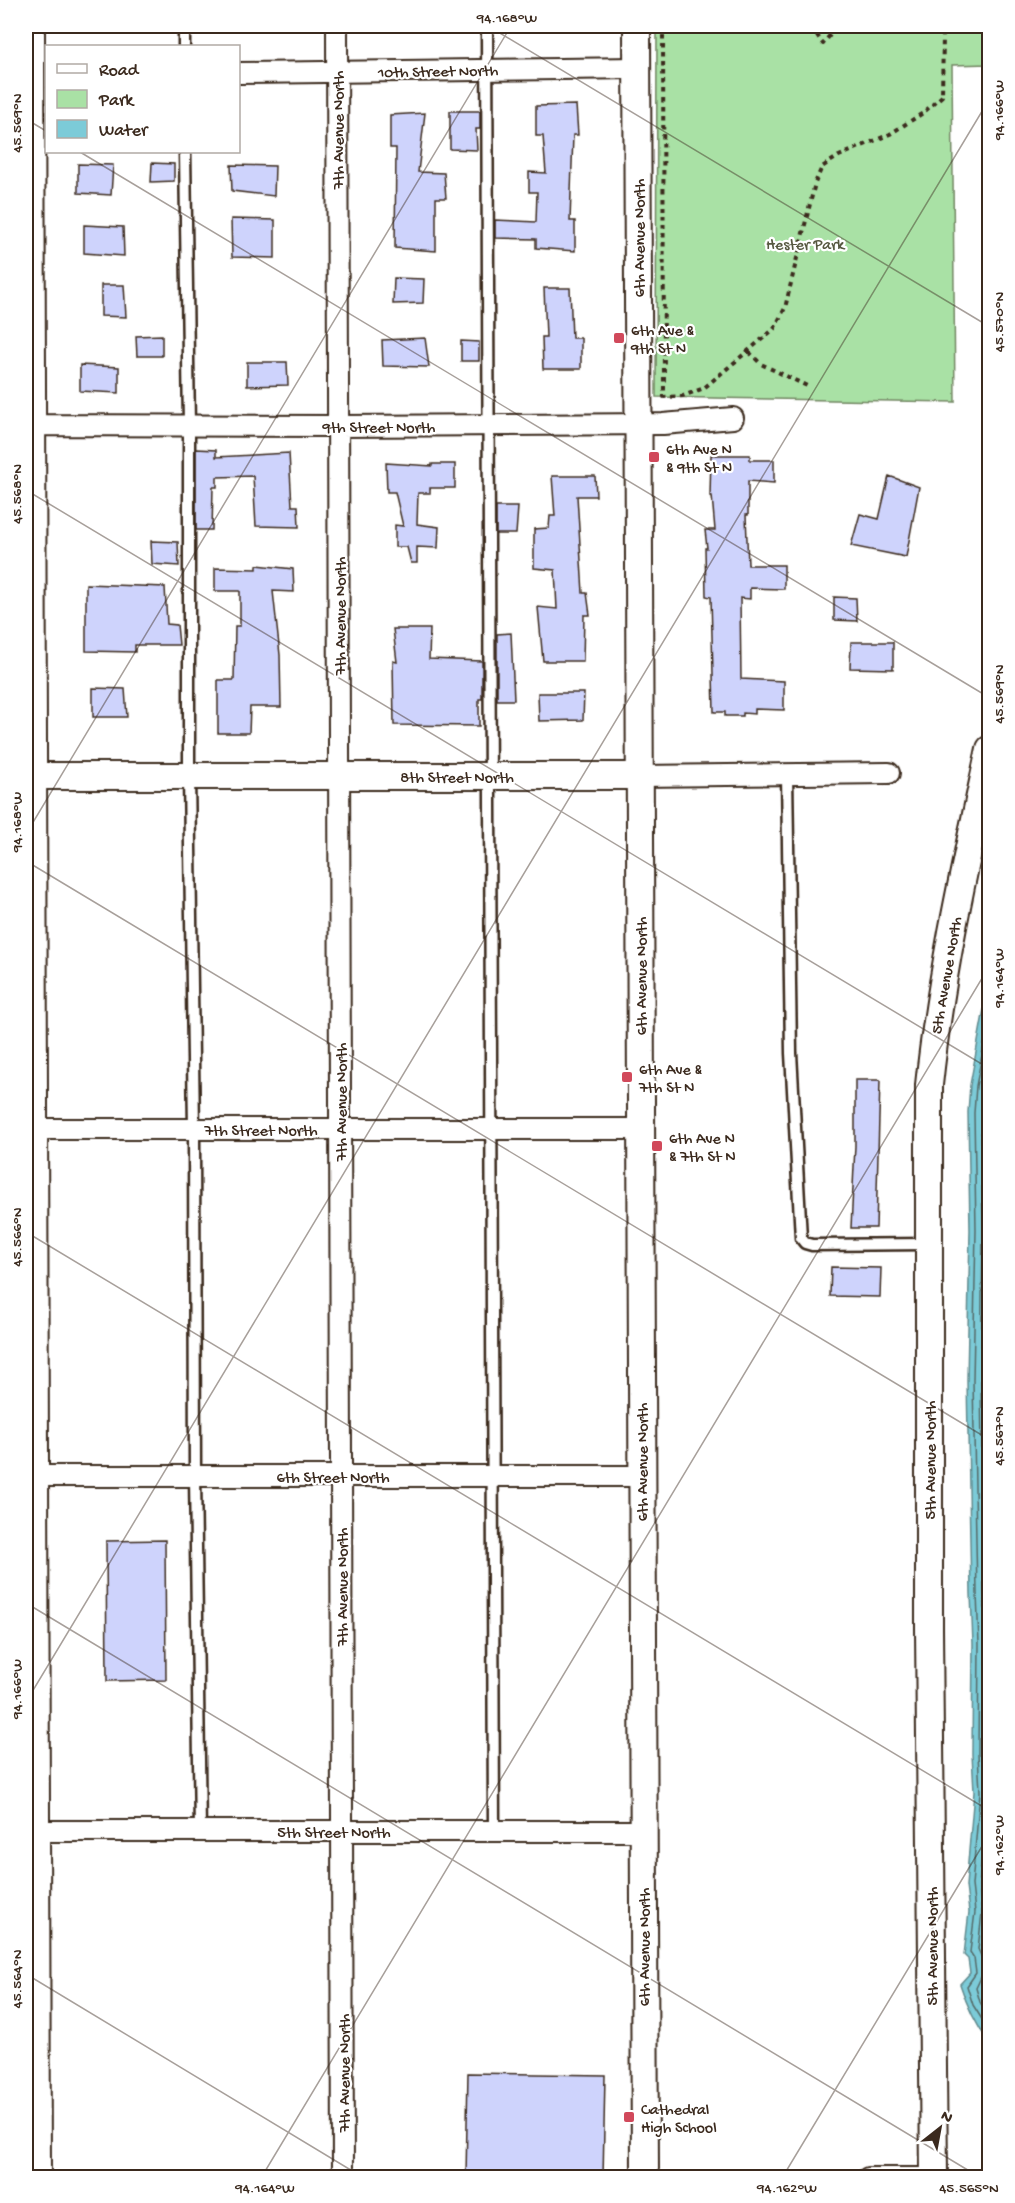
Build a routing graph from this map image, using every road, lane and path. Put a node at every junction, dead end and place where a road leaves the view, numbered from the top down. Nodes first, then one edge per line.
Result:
1 (34, 26) edge
2 (184, 26) edge
3 (337, 26) edge
4 (487, 26) edge
5 (638, 26) edge
6 (663, 26) edge
7 (814, 26) edge
8 (837, 26) edge
9 (933, 26) edge
10 (184, 45) edge
11 (638, 68) junction
12 (487, 70) junction
13 (337, 72) junction
14 (240, 73) edge
15 (35, 74) edge
16 (185, 153) edge
17 (749, 352) junction
18 (807, 386) dead end
19 (733, 418) dead end
20 (30, 424) edge
21 (638, 424) junction
22 (189, 425) junction
23 (489, 425) junction
24 (338, 426) junction
25 (990, 749) edge
26 (889, 773) dead end
27 (787, 774) junction
28 (31, 776) edge
29 (189, 776) junction
30 (339, 776) junction
31 (491, 776) junction
32 (639, 776) junction
33 (31, 1129) edge
34 (194, 1129) junction
35 (340, 1129) junction
36 (493, 1129) junction
37 (640, 1129) junction
38 (929, 1244) junction
39 (32, 1476) edge
40 (195, 1476) junction
41 (341, 1476) junction
42 (492, 1476) junction
43 (641, 1476) junction
44 (32, 1831) edge
45 (200, 1831) junction
46 (342, 1831) junction
47 (494, 1831) junction
48 (642, 1831) junction
49 (934, 2177) edge
50 (40, 2178) edge
51 (343, 2178) edge
52 (645, 2178) edge
53 (868, 2178) edge

1 - 15 street
2 - 10 lane
3 - 13 street, 7th Avenue North
4 - 12 lane
5 - 11 street, 6th Avenue North
6 - 17 path
7 - 8 path
9 - 17 path
11 - 12 street, 10th Street North
11 - 21 street, 6th Avenue North
12 - 13 street, 10th Street North
12 - 23 lane
13 - 14 street, 10th Street North
13 - 24 street, 7th Avenue North
15 - 20 street
16 - 22 lane
17 - 18 path
19 - 21 street, 9th Street North
20 - 22 street, 9th Street North
20 - 28 street
21 - 23 street, 9th Street North
21 - 32 street, 6th Avenue North
22 - 24 street, 9th Street North
22 - 29 lane
23 - 24 street, 9th Street North
23 - 31 lane
24 - 30 street, 7th Avenue North
25 - 38 street, 5th Avenue North
26 - 27 street, 8th Street North
27 - 32 street, 8th Street North
27 - 38 lane
28 - 29 street, 8th Street North
28 - 33 street
29 - 30 street, 8th Street North
29 - 34 lane
30 - 31 street, 8th Street North
30 - 35 street, 7th Avenue North
31 - 32 street, 8th Street North
31 - 36 lane
32 - 37 street, 6th Avenue North
33 - 34 street, 7th Street North
33 - 39 street
34 - 35 street, 7th Street North
34 - 40 lane
35 - 36 street, 7th Street North
35 - 41 street, 7th Avenue North
36 - 37 street, 7th Street North
36 - 42 lane
37 - 43 street, 6th Avenue North
38 - 49 street, 5th Avenue North
39 - 40 street, 6th Street North
39 - 44 street
40 - 41 street, 6th Street North
40 - 45 lane
41 - 42 street, 6th Street North
41 - 46 street, 7th Avenue North
42 - 43 street, 6th Street North
42 - 47 lane
43 - 48 street, 6th Avenue North
44 - 45 street, 5th Street North
44 - 50 street
45 - 46 street, 5th Street North
46 - 47 street, 5th Street North
46 - 51 street, 7th Avenue North
47 - 48 street, 5th Street North
48 - 52 street, 6th Avenue North
49 - 53 street

